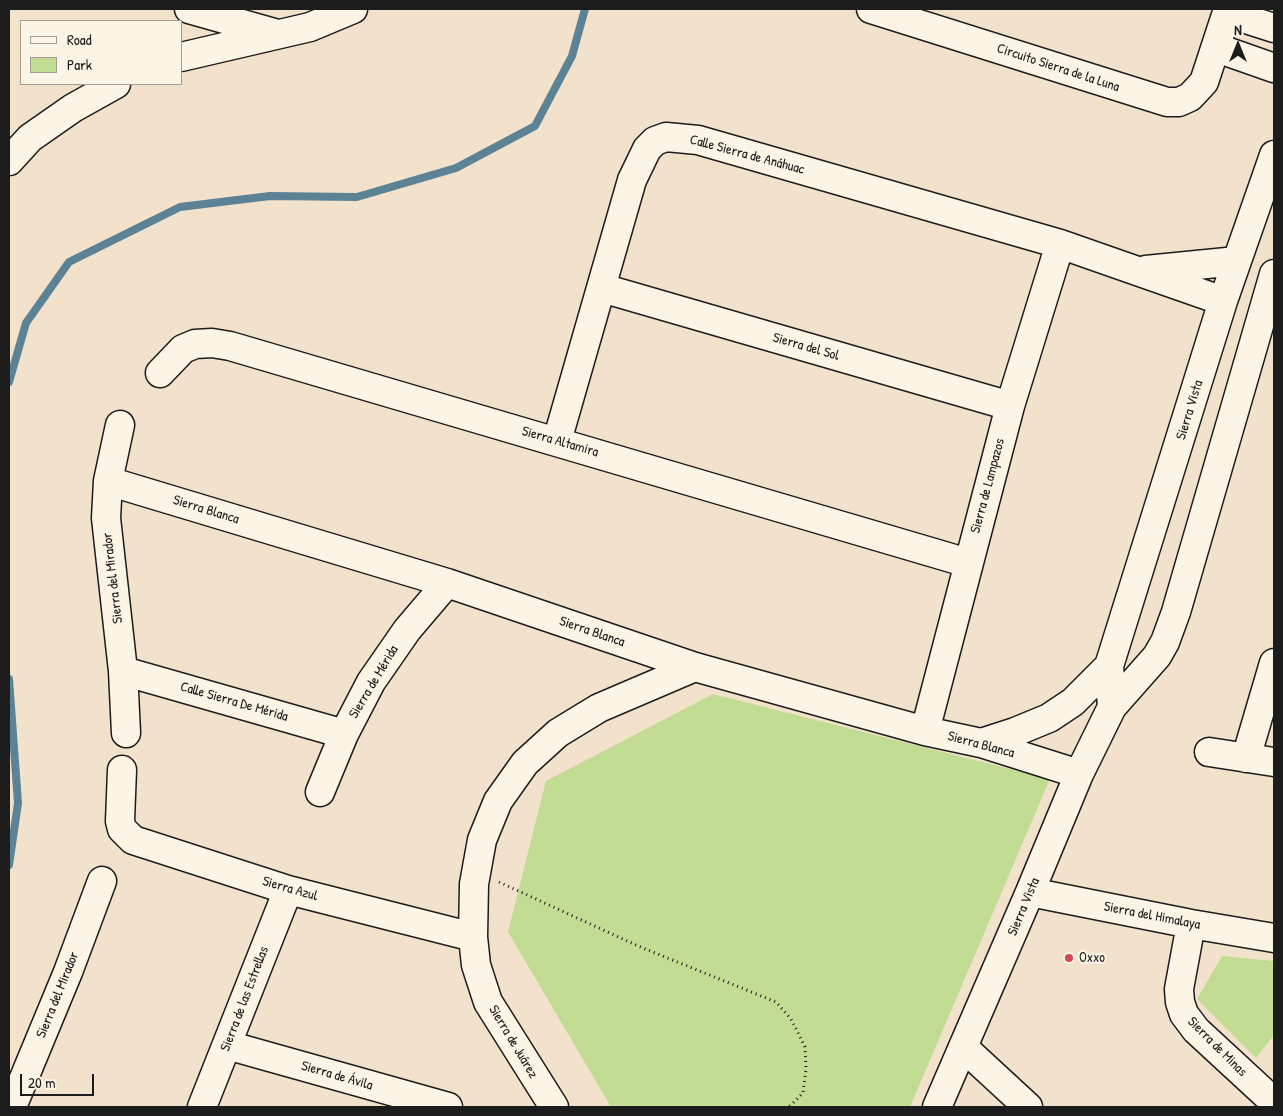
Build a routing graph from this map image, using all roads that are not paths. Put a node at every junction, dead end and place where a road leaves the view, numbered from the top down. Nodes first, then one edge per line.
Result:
1 (189, 9) edge
2 (353, 9) edge
3 (871, 9) edge
4 (1228, 11) edge
5 (1274, 28) edge
6 (277, 34) junction
7 (1217, 48) junction
8 (182, 57) edge
9 (1274, 68) edge
10 (114, 85) edge
11 (19, 135) edge
12 (1274, 155) edge
13 (9, 161) edge
14 (1060, 244) junction
15 (1237, 261) junction
16 (1142, 271) junction
17 (1274, 274) edge
18 (602, 288) junction
19 (1224, 301) junction
20 (1274, 316) edge
21 (1248, 363) junction
22 (160, 373) dead end
23 (1010, 406) junction
24 (120, 425) dead end
25 (558, 441) junction
26 (108, 481) junction
27 (968, 562) junction
28 (447, 583) junction
29 (1113, 653) junction
30 (1156, 656) junction
31 (1274, 663) edge
32 (695, 667) junction
33 (123, 671) junction
34 (1112, 707) junction
35 (925, 731) junction
36 (126, 733) dead end
37 (344, 734) junction
38 (981, 742) junction
39 (1209, 752) dead end
40 (1246, 758) junction
41 (1274, 762) edge
42 (122, 770) dead end
43 (1079, 774) junction
44 (320, 792) dead end
45 (102, 881) dead end
46 (288, 890) junction
47 (1030, 892) junction
48 (1191, 924) junction
49 (472, 937) junction
50 (1274, 938) edge
51 (227, 1045) junction
52 (963, 1047) junction
53 (1274, 1102) edge
54 (542, 1104) edge
55 (12, 1107) edge
56 (202, 1107) edge
57 (448, 1107) edge
58 (937, 1107) edge
59 (1028, 1107) edge

1 - 6 street
2 - 6 street
3 - 7 street, Circuito Sierra de la Luna
4 - 5 street, Circuito Sierra de la Luna
4 - 7 street, Circuito Sierra de la Luna
6 - 8 street
7 - 9 street
10 - 11 street
11 - 13 street
12 - 15 street, Sierra Vista
14 - 16 street, Calle Sierra de Anáhuac
14 - 18 street, Calle Sierra de Anáhuac
14 - 23 street, Sierra de Lampazos
15 - 16 street, Calle Sierra de Anáhuac
15 - 19 street, Sierra Vista
16 - 19 street, Calle Sierra de Anáhuac
17 - 21 street, Sierra Vista
18 - 23 street, Sierra del Sol
18 - 25 street, Calle Sierra de Anáhuac
19 - 29 street, Sierra Vista
20 - 21 street
21 - 30 street, Sierra Vista
22 - 25 street, Sierra Altamira
23 - 27 street, Sierra de Lampazos
24 - 26 street, Sierra del Mirador
25 - 27 street, Sierra Altamira
26 - 28 street, Sierra Blanca
26 - 33 street, Sierra del Mirador
27 - 35 street, Sierra de Lampazos
28 - 32 street, Sierra Blanca
28 - 37 street, Sierra de Mérida
29 - 30 street
29 - 34 street, Sierra Vista
29 - 38 street, Sierra Vista
30 - 34 street, Sierra Vista
31 - 40 street
32 - 35 street, Sierra Blanca
32 - 49 street, Sierra de Juárez
33 - 36 street, Sierra del Mirador
33 - 37 street, Calle Sierra De Mérida
34 - 43 street, Sierra Vista
35 - 38 street, Sierra Blanca
37 - 44 street, Sierra de Mérida
38 - 43 street, Sierra Blanca
39 - 40 street
40 - 41 street
42 - 46 street, Sierra Azul
43 - 47 street, Sierra Vista
45 - 55 street, Sierra del Mirador
46 - 49 street, Sierra Azul
46 - 51 street, Sierra de las Estrellas
47 - 48 street, Sierra del Himalaya
47 - 52 street, Sierra Vista
48 - 50 street, Sierra del Himalaya
48 - 53 street, Sierra de Minas
49 - 54 street, Sierra de Juárez
51 - 56 street, Sierra de las Estrellas
51 - 57 street, Sierra de Ávila
52 - 58 street, Sierra Vista
52 - 59 street

